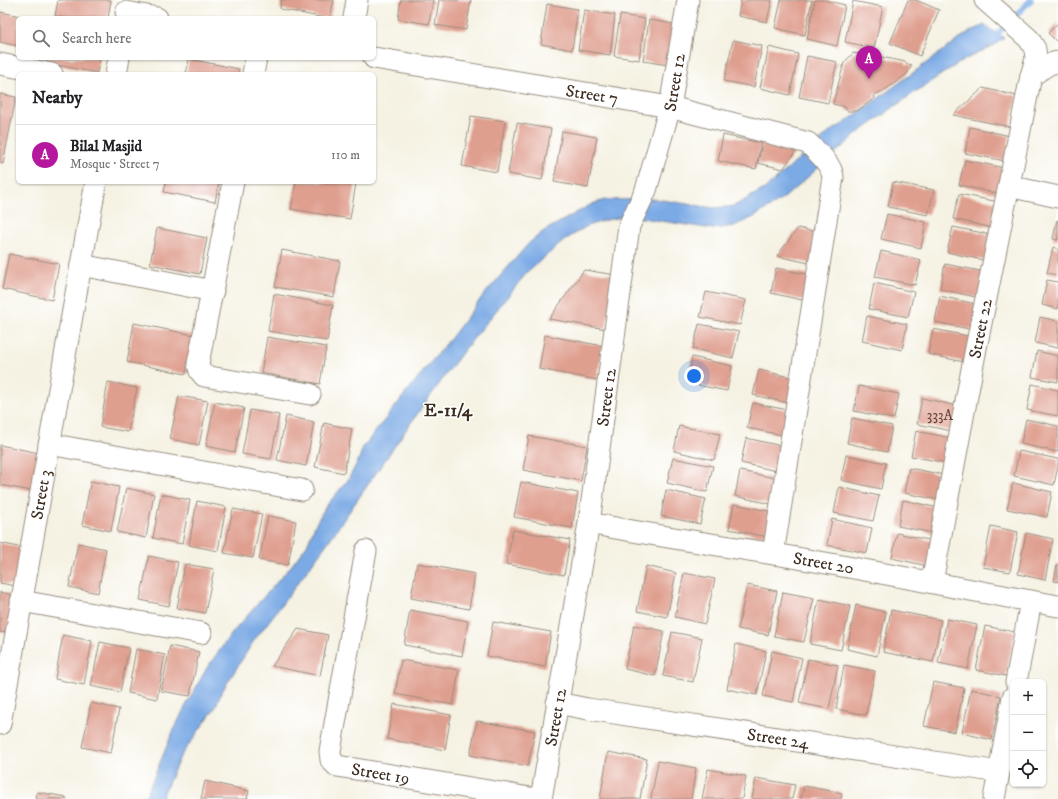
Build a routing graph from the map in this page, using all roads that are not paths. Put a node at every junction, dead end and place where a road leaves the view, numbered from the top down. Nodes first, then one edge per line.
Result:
1 (357, 0) edge
2 (688, 0) edge
3 (985, 0) edge
4 (126, 10) edge
5 (149, 16) edge
6 (354, 16) edge
7 (376, 58) edge
8 (119, 60) edge
9 (256, 60) edge
10 (1058, 62) edge
11 (0, 64) edge
12 (42, 72) edge
13 (116, 72) edge
14 (253, 72) edge
15 (1032, 76) junction
16 (670, 107) junction
17 (96, 184) edge
18 (233, 184) edge
19 (1009, 186) junction
20 (1058, 197) edge
21 (81, 265) junction
22 (213, 291) junction
23 (310, 394) dead end
24 (49, 444) junction
25 (302, 490) dead end
26 (588, 523) junction
27 (366, 551) dead end
28 (774, 554) junction
29 (932, 582) junction
30 (22, 601) junction
31 (1031, 601) junction
32 (1058, 606) edge
33 (201, 633) dead end
34 (1017, 679) edge
35 (558, 703) junction
36 (1010, 713) edge
37 (0, 724) edge
38 (999, 772) junction
39 (536, 799) edge
40 (541, 799) edge
41 (994, 799) edge

1 - 6 street
2 - 16 street, Street 12
3 - 15 street, Street 22
4 - 5 street
7 - 16 street, Street 7
8 - 13 street
9 - 14 street
10 - 15 street
11 - 12 street
15 - 19 street, Street 22
16 - 26 street, Street 12
16 - 28 street, Street 7
17 - 21 street, Street 3
18 - 22 street
19 - 20 street
19 - 29 street, Street 22
21 - 22 street
21 - 24 street, Street 3
22 - 23 street
24 - 25 street
24 - 30 street, Street 3
26 - 28 street, Street 20
26 - 35 street, Street 12
27 - 39 street, Street 19
28 - 29 street, Street 20
29 - 31 street, Street 20
30 - 33 street
30 - 37 street, Street 3
31 - 32 street, Street 20
31 - 34 street
35 - 38 street, Street 24
35 - 40 street, Street 12
36 - 38 street
38 - 41 street

